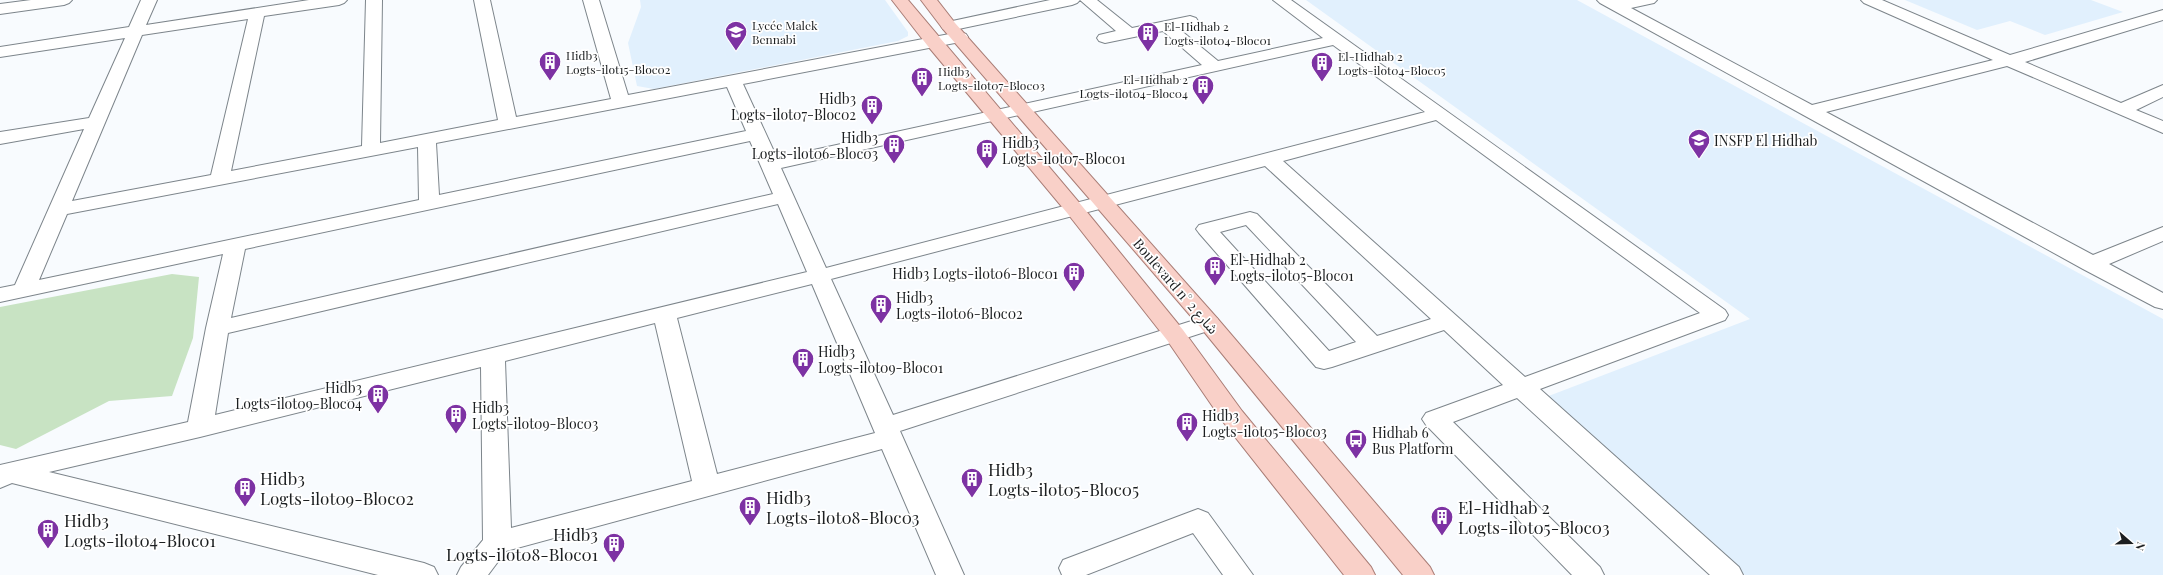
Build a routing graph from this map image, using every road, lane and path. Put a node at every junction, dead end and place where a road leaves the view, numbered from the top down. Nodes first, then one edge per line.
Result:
1 (64, 0) edge
2 (148, 0) edge
3 (339, 0) edge
4 (374, 0) edge
5 (482, 0) edge
6 (591, 0) edge
7 (900, 0) edge
8 (929, 0) edge
9 (1072, 0) edge
10 (1087, 0) edge
11 (1281, 0) edge
12 (1649, 0) edge
13 (1869, 0) edge
14 (1611, 3) edge
15 (0, 9) edge
16 (257, 13) junction
17 (2163, 15) edge
18 (1190, 21) dead end
19 (1166, 26) junction
20 (135, 31) junction
21 (954, 31) junction
22 (1129, 33) junction
23 (1105, 38) dead end
24 (1336, 40) junction
25 (933, 42) junction
26 (7, 51) edge
27 (2009, 61) junction
28 (0, 66) edge
29 (1215, 67) junction
30 (733, 80) junction
31 (2163, 90) edge
32 (621, 102) junction
33 (1023, 110) junction
34 (2121, 110) junction
35 (1809, 111) junction
36 (1438, 114) junction
37 (996, 115) junction
38 (96, 122) junction
39 (508, 124) junction
40 (2163, 128) edge
41 (756, 134) junction
42 (0, 138) edge
43 (426, 139) junction
44 (371, 150) junction
45 (1268, 158) junction
46 (770, 166) junction
47 (220, 179) junction
48 (784, 197) junction
49 (1104, 203) junction
50 (429, 204) junction
51 (58, 210) junction
52 (1075, 210) junction
53 (2163, 233) edge
54 (234, 246) junction
55 (2091, 264) junction
56 (818, 276) junction
57 (24, 290) junction
58 (0, 295) edge
59 (2163, 302) edge
60 (664, 313) junction
61 (1448, 321) junction
62 (1209, 323) junction
63 (217, 328) junction
64 (1175, 335) junction
65 (1372, 345) junction
66 (493, 356) junction
67 (1522, 387) junction
68 (200, 428) junction
69 (888, 433) junction
70 (3, 473) edge
71 (706, 488) junction
72 (497, 543) junction
73 (1073, 568) dead end
74 (424, 575) edge
75 (471, 575) edge
76 (950, 575) edge
77 (1239, 575) edge
78 (1361, 575) edge
79 (1420, 575) edge
80 (1590, 575) edge
81 (1729, 575) edge

1 - 15 street
2 - 20 street
3 - 16 street
4 - 44 street
5 - 39 street
6 - 32 street
7 - 25 main road, Boulevard n° شارع 2
8 - 21 main road, Boulevard n° شارع 2
9 - 21 street
10 - 22 street
11 - 24 street
12 - 14 street
13 - 27 street
14 - 35 street
16 - 20 street
16 - 47 street
17 - 27 street
18 - 19 street
19 - 22 street
19 - 29 street
20 - 26 street
20 - 38 street
21 - 25 street
21 - 33 main road, Boulevard n° شارع 2
22 - 23 street
24 - 29 street
24 - 36 street
25 - 30 street
25 - 37 main road, Boulevard n° شارع 2
26 - 28 street
27 - 34 street
27 - 35 street
29 - 33 street
30 - 32 street
30 - 41 street
31 - 34 street
32 - 39 street
33 - 37 street
33 - 49 main road, Boulevard n° شارع 2
34 - 40 street
35 - 55 street
36 - 45 street
36 - 67 street
37 - 46 street
37 - 52 main road, Boulevard n° شارع 2
38 - 42 street
38 - 51 street
39 - 43 street
41 - 46 street
41 - 50 street
43 - 44 street
43 - 50 street
44 - 47 street
45 - 49 street
45 - 61 street
46 - 48 street
47 - 51 street
48 - 56 street
48 - 63 street
49 - 52 street
49 - 62 main road, Boulevard n° شارع 2
50 - 54 street
51 - 57 street
52 - 56 street
52 - 64 main road, Boulevard n° شارع 2
53 - 55 street
54 - 57 street
54 - 63 street
55 - 59 street
56 - 60 street
56 - 69 street
57 - 58 street
60 - 66 street
60 - 71 street
61 - 65 street
61 - 67 street
62 - 64 street
62 - 79 main road, Boulevard n° شارع 2
63 - 68 street
64 - 69 street
64 - 78 main road, Boulevard n° شارع 2
65 - 65 street
66 - 68 street
66 - 72 street
67 - 80 street
67 - 81 street
68 - 70 street
69 - 71 street
69 - 76 street
70 - 74 street
71 - 72 street
72 - 75 street
73 - 77 street

